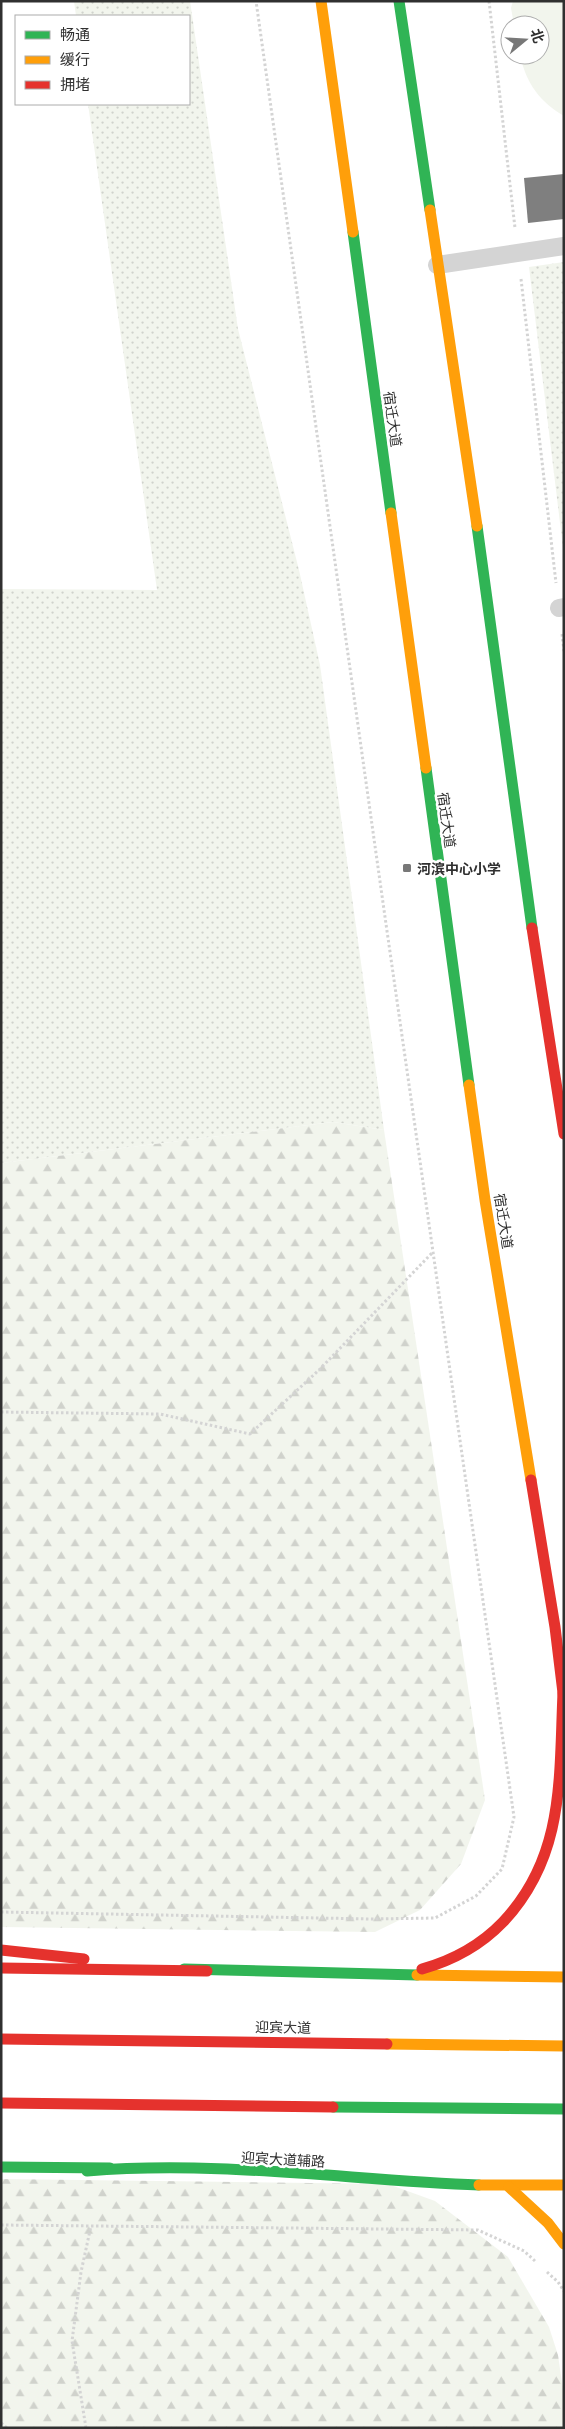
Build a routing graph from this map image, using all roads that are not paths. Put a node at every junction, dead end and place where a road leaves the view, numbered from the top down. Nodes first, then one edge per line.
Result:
1 (321, 1) edge
2 (399, 1) edge
3 (564, 246) edge
4 (437, 265) junction
5 (564, 1134) edge
6 (563, 1697) edge
7 (1, 1950) edge
8 (1, 1968) edge
9 (206, 1971) junction
10 (406, 1974) junction
11 (564, 1977) edge
12 (1, 2039) edge
13 (564, 2046) edge
14 (1, 2103) edge
15 (564, 2109) edge
16 (1, 2167) edge
17 (110, 2168) junction
18 (11, 2179) dead end
19 (564, 2185) edge
20 (509, 2187) junction
21 (564, 2244) edge

1 - 6 main road, 宿迁大道
2 - 4 main road
3 - 4 lane
4 - 5 main road
6 - 10 main road, 宿迁大道
7 - 9 main road
8 - 9 main road
9 - 10 main road
10 - 11 main road
12 - 13 main road, 迎宾大道
14 - 15 main road
16 - 17 main road
17 - 18 main road, 迎宾大道辅路
17 - 20 main road, 迎宾大道辅路
19 - 20 main road, 迎宾大道辅路
20 - 21 main road

